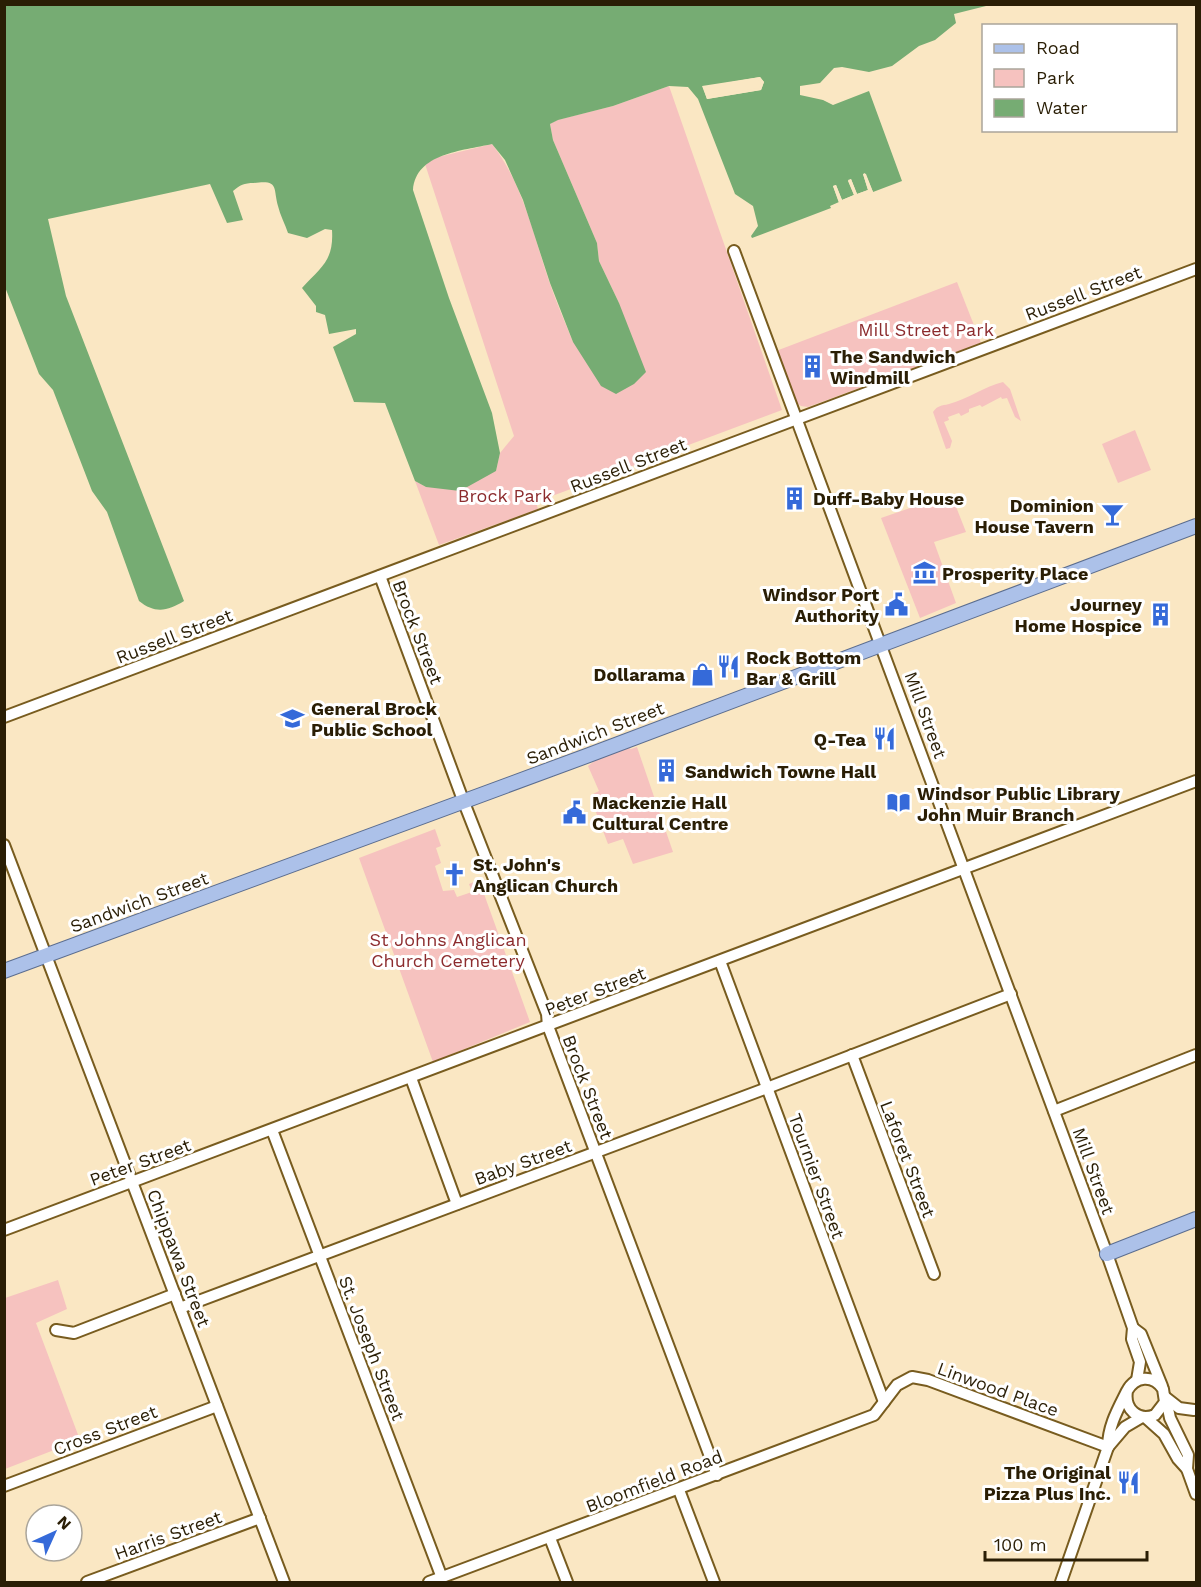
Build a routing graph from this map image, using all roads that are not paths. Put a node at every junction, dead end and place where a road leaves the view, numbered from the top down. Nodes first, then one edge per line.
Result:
1 (734, 250) dead end
2 (1197, 269) edge
3 (796, 420) junction
4 (1197, 526) edge
5 (380, 576) junction
6 (882, 645) junction
7 (4, 717) edge
8 (1197, 781) edge
9 (463, 800) junction
10 (5, 848) edge
11 (965, 869) junction
12 (48, 955) junction
13 (720, 961) junction
14 (4, 971) edge
15 (1011, 994) junction
16 (548, 1026) junction
17 (852, 1055) junction
18 (1197, 1055) edge
19 (411, 1078) junction
20 (767, 1088) junction
21 (1054, 1111) junction
22 (272, 1130) junction
23 (596, 1152) junction
24 (133, 1182) junction
25 (457, 1204) junction
26 (1197, 1219) edge
27 (4, 1230) edge
28 (1107, 1254) junction
29 (319, 1256) junction
30 (934, 1274) dead end
31 (175, 1294) junction
32 (180, 1308) junction
33 (1133, 1328) junction
34 (56, 1330) dead end
35 (1137, 1380) junction
36 (1127, 1391) junction
37 (1164, 1393) junction
38 (884, 1402) junction
39 (217, 1406) junction
40 (1195, 1410) edge
41 (1143, 1417) junction
42 (1176, 1431) junction
43 (1108, 1447) junction
44 (1187, 1469) junction
45 (717, 1474) junction
46 (4, 1486) edge
47 (679, 1490) junction
48 (1197, 1494) edge
49 (260, 1518) junction
50 (550, 1538) junction
51 (442, 1578) junction
52 (87, 1582) edge
53 (284, 1582) edge
54 (429, 1582) edge
55 (567, 1582) edge
56 (714, 1582) edge
57 (1061, 1582) edge

1 - 3 street, Mill Street
2 - 3 street, Russell Street
3 - 5 street, Russell Street
3 - 6 street, Mill Street
4 - 6 main road, Sandwich Street
5 - 7 street, Russell Street
5 - 9 street, Brock Street
6 - 9 main road, Sandwich Street
6 - 11 street, Mill Street
8 - 11 street, Peter Street
9 - 12 main road, Sandwich Street
9 - 16 street, Brock Street
10 - 12 street, Chippawa Street
11 - 13 street, Peter Street
11 - 15 street, Mill Street
12 - 14 main road, Sandwich Street
12 - 24 street, Chippawa Street
13 - 16 street, Peter Street
13 - 20 street, Tournier Street
15 - 17 street, Baby Street
15 - 21 street, Mill Street
16 - 19 street, Peter Street
16 - 23 street, Brock Street
17 - 20 street, Baby Street
17 - 30 street, Laforet Street
18 - 21 street
19 - 22 street, Peter Street
19 - 25 street
20 - 23 street, Baby Street
20 - 38 street, Tournier Street
21 - 28 street, Mill Street
22 - 24 street, Peter Street
22 - 29 street, St. Joseph Street
23 - 25 street, Baby Street
23 - 45 street, Brock Street
24 - 27 street, Peter Street
24 - 31 street, Chippawa Street
25 - 29 street, Baby Street
26 - 28 main road
28 - 33 street, Mill Street
29 - 32 street, Baby Street
29 - 51 street, St. Joseph Street
31 - 32 street, Chippawa Street
31 - 34 street
32 - 39 street, Chippawa Street
33 - 35 street, Mill Street
33 - 37 street, Mill Street
35 - 36 street
35 - 37 street
36 - 41 street
36 - 43 street
37 - 40 street
37 - 41 street
37 - 42 street, Mill Street
38 - 43 street, Linwood Place
38 - 45 street, Bloomfield Road
39 - 46 street, Cross Street
39 - 49 street, Chippawa Street
40 - 42 street
41 - 43 street
41 - 44 street, Mill Street
42 - 44 street, Mill Street
43 - 57 street
44 - 48 street, Mill Street
45 - 47 street, Bloomfield Road
47 - 50 street, Bloomfield Road
47 - 56 street
49 - 52 street, Harris Street
49 - 53 street, Chippawa Street
50 - 51 street, Bloomfield Road
50 - 55 street
51 - 54 street, Bloomfield Road

